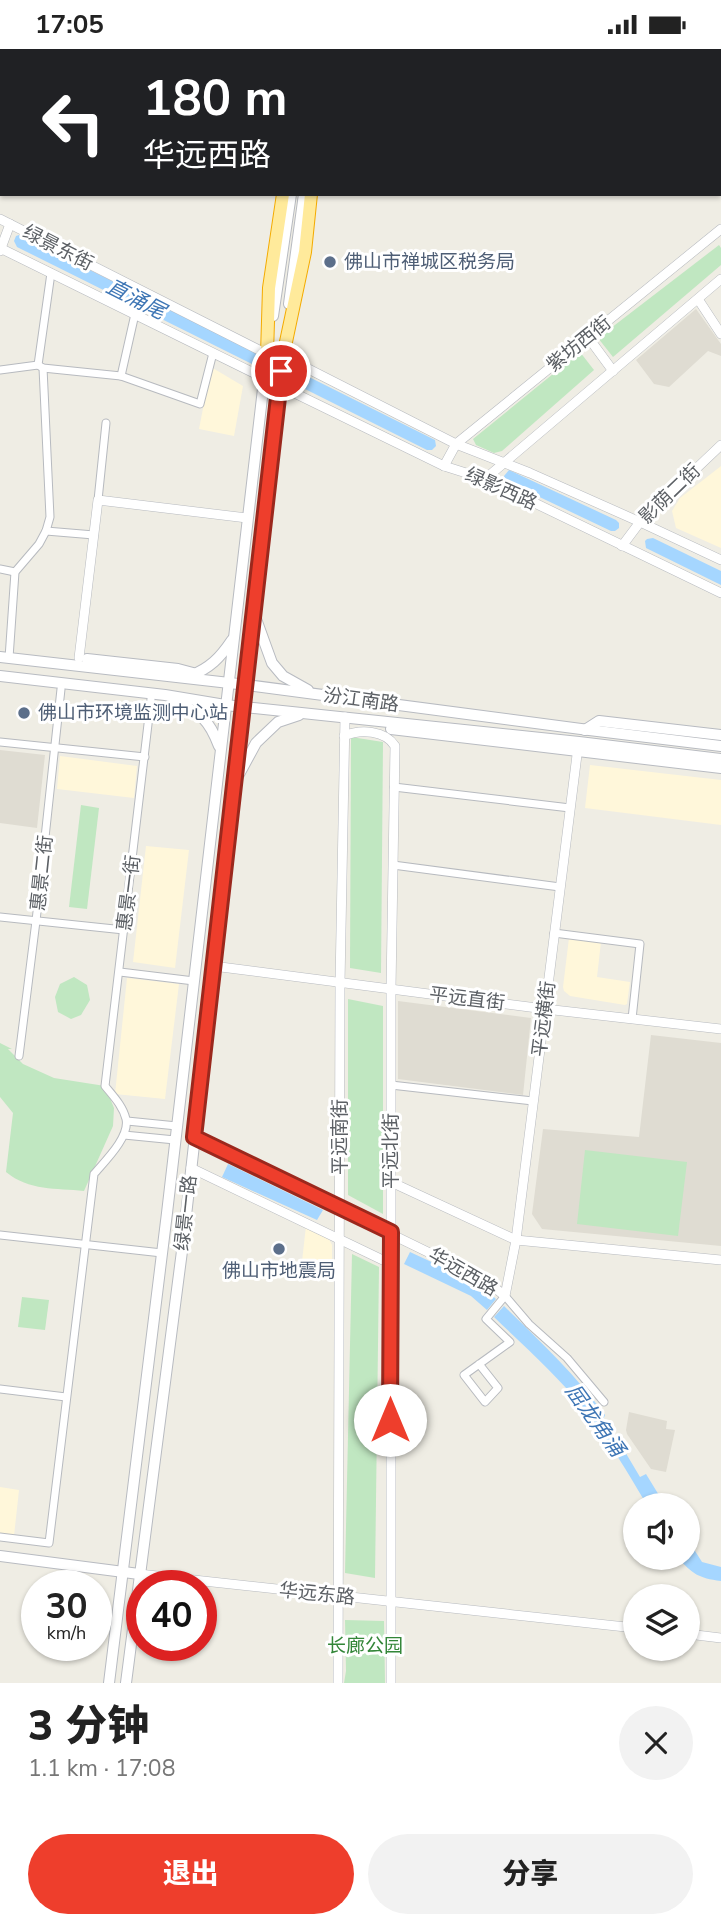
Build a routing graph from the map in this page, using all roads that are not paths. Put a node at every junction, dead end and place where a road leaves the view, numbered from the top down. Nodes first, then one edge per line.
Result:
1 (283, 196) edge
2 (291, 196) edge
3 (304, 196) edge
4 (311, 196) edge
5 (0, 219) edge
6 (10, 224) junction
7 (721, 229) edge
8 (0, 249) edge
9 (51, 273) junction
10 (721, 279) edge
11 (698, 299) junction
12 (135, 314) junction
13 (721, 334) edge
14 (588, 337) junction
15 (213, 353) junction
16 (267, 354) junction
17 (283, 356) junction
18 (41, 366) junction
19 (0, 370) edge
20 (613, 371) junction
21 (121, 376) junction
22 (264, 378) junction
23 (280, 386) junction
24 (106, 423) dead end
25 (456, 444) junction
26 (721, 445) edge
27 (504, 464) junction
28 (444, 466) junction
29 (485, 479) junction
30 (98, 500) junction
31 (247, 518) junction
32 (640, 522) junction
33 (46, 530) junction
34 (94, 535) junction
35 (622, 546) junction
36 (721, 560) edge
37 (0, 569) edge
38 (15, 572) junction
39 (721, 593) edge
40 (255, 615) junction
41 (233, 637) junction
42 (5, 653) edge
43 (79, 658) junction
44 (0, 676) edge
45 (191, 676) junction
46 (16, 681) junction
47 (0, 682) edge
48 (228, 683) junction
49 (247, 685) junction
50 (61, 689) junction
51 (313, 694) junction
52 (165, 695) junction
53 (150, 699) junction
54 (177, 702) junction
55 (225, 705) junction
56 (244, 706) junction
57 (310, 713) junction
58 (289, 718) junction
59 (345, 725) junction
60 (621, 729) junction
61 (395, 730) junction
62 (721, 735) edge
63 (0, 741) edge
64 (395, 746) junction
65 (721, 746) edge
66 (578, 747) junction
67 (55, 748) junction
68 (220, 748) junction
69 (145, 757) junction
70 (681, 759) junction
71 (721, 759) edge
72 (721, 768) edge
73 (234, 783) junction
74 (394, 787) junction
75 (570, 808) junction
76 (393, 865) junction
77 (560, 887) junction
78 (0, 917) edge
79 (37, 921) junction
80 (124, 930) junction
81 (554, 933) junction
82 (213, 966) junction
83 (120, 972) junction
84 (194, 981) junction
85 (340, 983) junction
86 (391, 989) junction
87 (545, 1009) junction
88 (632, 1019) junction
89 (721, 1029) edge
90 (19, 1056) dead end
91 (391, 1085) junction
92 (533, 1101) junction
93 (127, 1121) junction
94 (177, 1126) junction
95 (124, 1136) junction
96 (194, 1137) junction
97 (175, 1140) junction
98 (191, 1168) junction
99 (391, 1182) junction
100 (340, 1208) junction
101 (391, 1232) junction
102 (0, 1235) edge
103 (339, 1239) junction
104 (516, 1240) junction
105 (85, 1244) junction
106 (162, 1252) junction
107 (721, 1260) edge
108 (391, 1263) junction
109 (505, 1296) junction
110 (479, 1364) junction
111 (0, 1389) edge
112 (66, 1397) junction
113 (604, 1402) dead end
114 (0, 1537) edge
115 (0, 1556) edge
116 (140, 1570) edge
117 (122, 1572) junction
118 (126, 1572) edge
119 (217, 1583) edge
120 (339, 1596) junction
121 (390, 1602) junction
122 (623, 1627) edge
123 (700, 1635) edge
124 (721, 1638) edge
125 (129, 1661) edge
126 (109, 1683) edge
127 (126, 1683) edge
128 (338, 1683) edge
129 (391, 1683) edge

1 - 16 highway
2 - 16 main road, 绿景一路
3 - 17 main road, 绿景一路
4 - 17 highway
5 - 6 street, 绿景东街
6 - 8 street
6 - 16 street, 绿景东街
7 - 14 street, 紫坊西街
8 - 9 street, 绿景东街
9 - 12 street, 绿景东街
9 - 18 street
10 - 11 street
11 - 13 street
11 - 20 street
12 - 15 street, 绿景东街
12 - 21 street
14 - 20 street
14 - 25 street, 紫坊西街
15 - 21 street
15 - 22 street, 绿景东街
16 - 22 main road, 绿景一路
17 - 23 main road, 绿景一路
17 - 25 street, 绿影西路
18 - 19 street
18 - 21 street
18 - 33 street
20 - 27 street
22 - 31 main road, 绿景一路
23 - 28 street, 绿影西路
23 - 40 main road, 绿景一路
24 - 30 street
25 - 27 street, 绿影西路
25 - 28 street, 紫坊西街
26 - 32 street, 影荫二街
27 - 29 street
27 - 32 street, 绿影西路
28 - 29 street, 绿影西路
29 - 35 street, 绿影西路
30 - 31 street
30 - 34 street
31 - 41 main road, 绿景一路
32 - 35 street, 影荫二街
32 - 36 street, 绿影西路
33 - 34 street
33 - 38 street
34 - 43 street
35 - 39 street, 绿影西路
37 - 38 street
38 - 42 street
40 - 49 main road, 绿景一路
40 - 51 main road
41 - 45 main road
41 - 48 main road, 绿景一路
42 - 43 main road
42 - 45 main road, 汾江南路
43 - 45 main road
44 - 46 main road
45 - 48 main road, 汾江南路
46 - 47 main road
46 - 50 main road
46 - 52 main road
48 - 49 main road, 汾江南路
48 - 55 main road, 绿景一路
49 - 51 main road, 汾江南路
49 - 56 main road, 绿景一路
50 - 53 main road
50 - 67 street, 惠景二街
51 - 60 main road, 汾江南路
52 - 54 main road
52 - 55 main road, 汾江南路
53 - 54 main road
53 - 69 street, 惠景一街
54 - 68 main road
55 - 56 main road, 汾江南路
55 - 68 main road, 绿景一路
56 - 57 main road, 汾江南路
56 - 73 main road, 绿景一路
57 - 58 main road
57 - 59 main road, 汾江南路
58 - 59 main road
58 - 73 main road
59 - 61 main road
59 - 64 street
59 - 66 main road, 汾江南路
59 - 85 street, 平远南街
60 - 62 main road
60 - 65 main road, 汾江南路
61 - 64 street, 平远北街
61 - 66 main road
63 - 67 street
64 - 74 street, 平远北街
66 - 70 main road, 汾江南路
66 - 75 street, 平远横街
67 - 69 street
67 - 79 street, 惠景二街
68 - 84 main road, 绿景一路
69 - 80 street, 惠景一街
70 - 71 main road, 汾江南路
70 - 72 main road
73 - 82 main road, 绿景一路
74 - 75 street
74 - 76 street, 平远北街
75 - 77 street, 平远横街
76 - 77 street
76 - 86 street, 平远北街
77 - 81 street, 平远横街
78 - 79 street
79 - 80 street
79 - 90 street, 惠景二街
80 - 83 street, 惠景一街
81 - 87 street, 平远横街
81 - 88 street
82 - 85 street, 平远直街
82 - 96 main road, 绿景一路
83 - 84 street
83 - 93 street, 惠景一街
84 - 94 main road, 绿景一路
85 - 86 street, 平远直街
85 - 100 street, 平远南街
86 - 87 street, 平远直街
86 - 91 street, 平远北街
87 - 88 street, 平远直街
87 - 92 street, 平远横街
88 - 89 street, 平远直街
91 - 92 street
91 - 99 street, 平远北街
92 - 104 street, 平远横街
93 - 94 street
93 - 95 street
94 - 97 main road, 绿景一路
95 - 97 street
95 - 105 street
96 - 98 main road, 绿景一路
96 - 100 street, 华远西路
97 - 106 main road, 绿景一路
98 - 103 street
98 - 116 main road, 绿景一路
99 - 101 street, 平远北街
99 - 104 street
100 - 101 street, 华远西路
100 - 103 street, 平远南街
101 - 108 street, 平远北街
101 - 109 street, 华远西路
102 - 105 street
103 - 108 street
103 - 120 street, 平远南街
104 - 107 street
104 - 109 street, 平远横街
105 - 106 street
105 - 112 street
106 - 117 main road, 绿景一路
108 - 121 street, 平远北街
109 - 110 street
109 - 113 street
110 - 110 street
111 - 112 street
112 - 114 street
115 - 117 main road, 华远东路
117 - 118 main road, 华远东路
117 - 126 main road, 绿景一路
119 - 120 street, 华远东路
120 - 121 street, 华远东路
120 - 128 street, 平远南街
121 - 122 street, 华远东路
121 - 129 street, 平远北街
123 - 124 street
125 - 127 main road, 绿景一路

